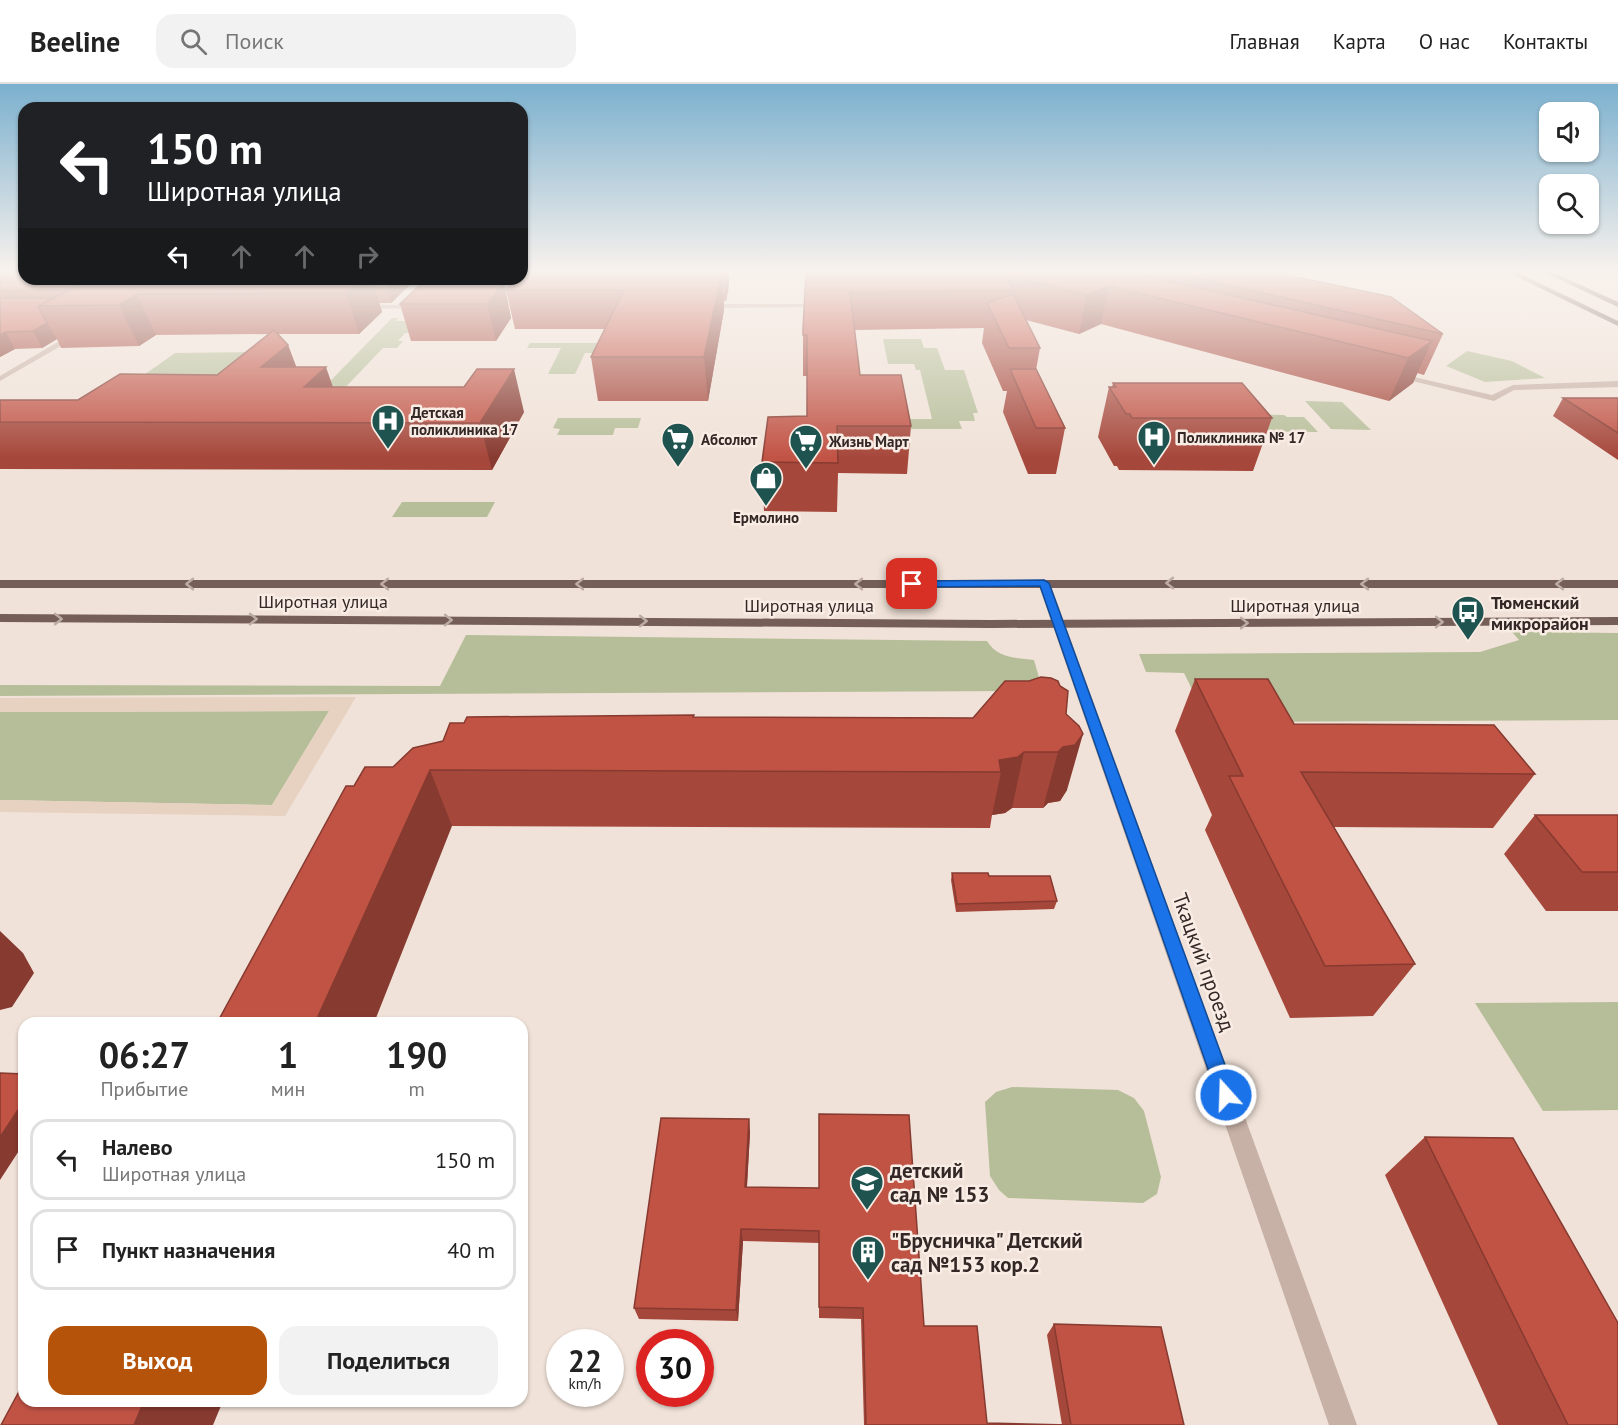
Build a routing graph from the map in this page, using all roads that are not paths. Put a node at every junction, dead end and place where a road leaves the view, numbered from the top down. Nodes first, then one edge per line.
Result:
1 (79, 333) edge
2 (1391, 373) edge
3 (0, 379) edge
4 (1618, 384) edge
5 (1044, 583) junction
6 (0, 584) edge
7 (1618, 584) edge
8 (0, 618) edge
9 (1618, 621) edge
10 (1059, 624) junction
11 (1343, 1425) edge

1 - 3 street
2 - 4 street
5 -> 6 main road, Широтная улица
7 -> 5 main road, Широтная улица
5 - 10 street, Ткацкий проезд
8 -> 10 main road, Широтная улица
10 -> 9 main road, Широтная улица
10 - 11 street, Ткацкий проезд

